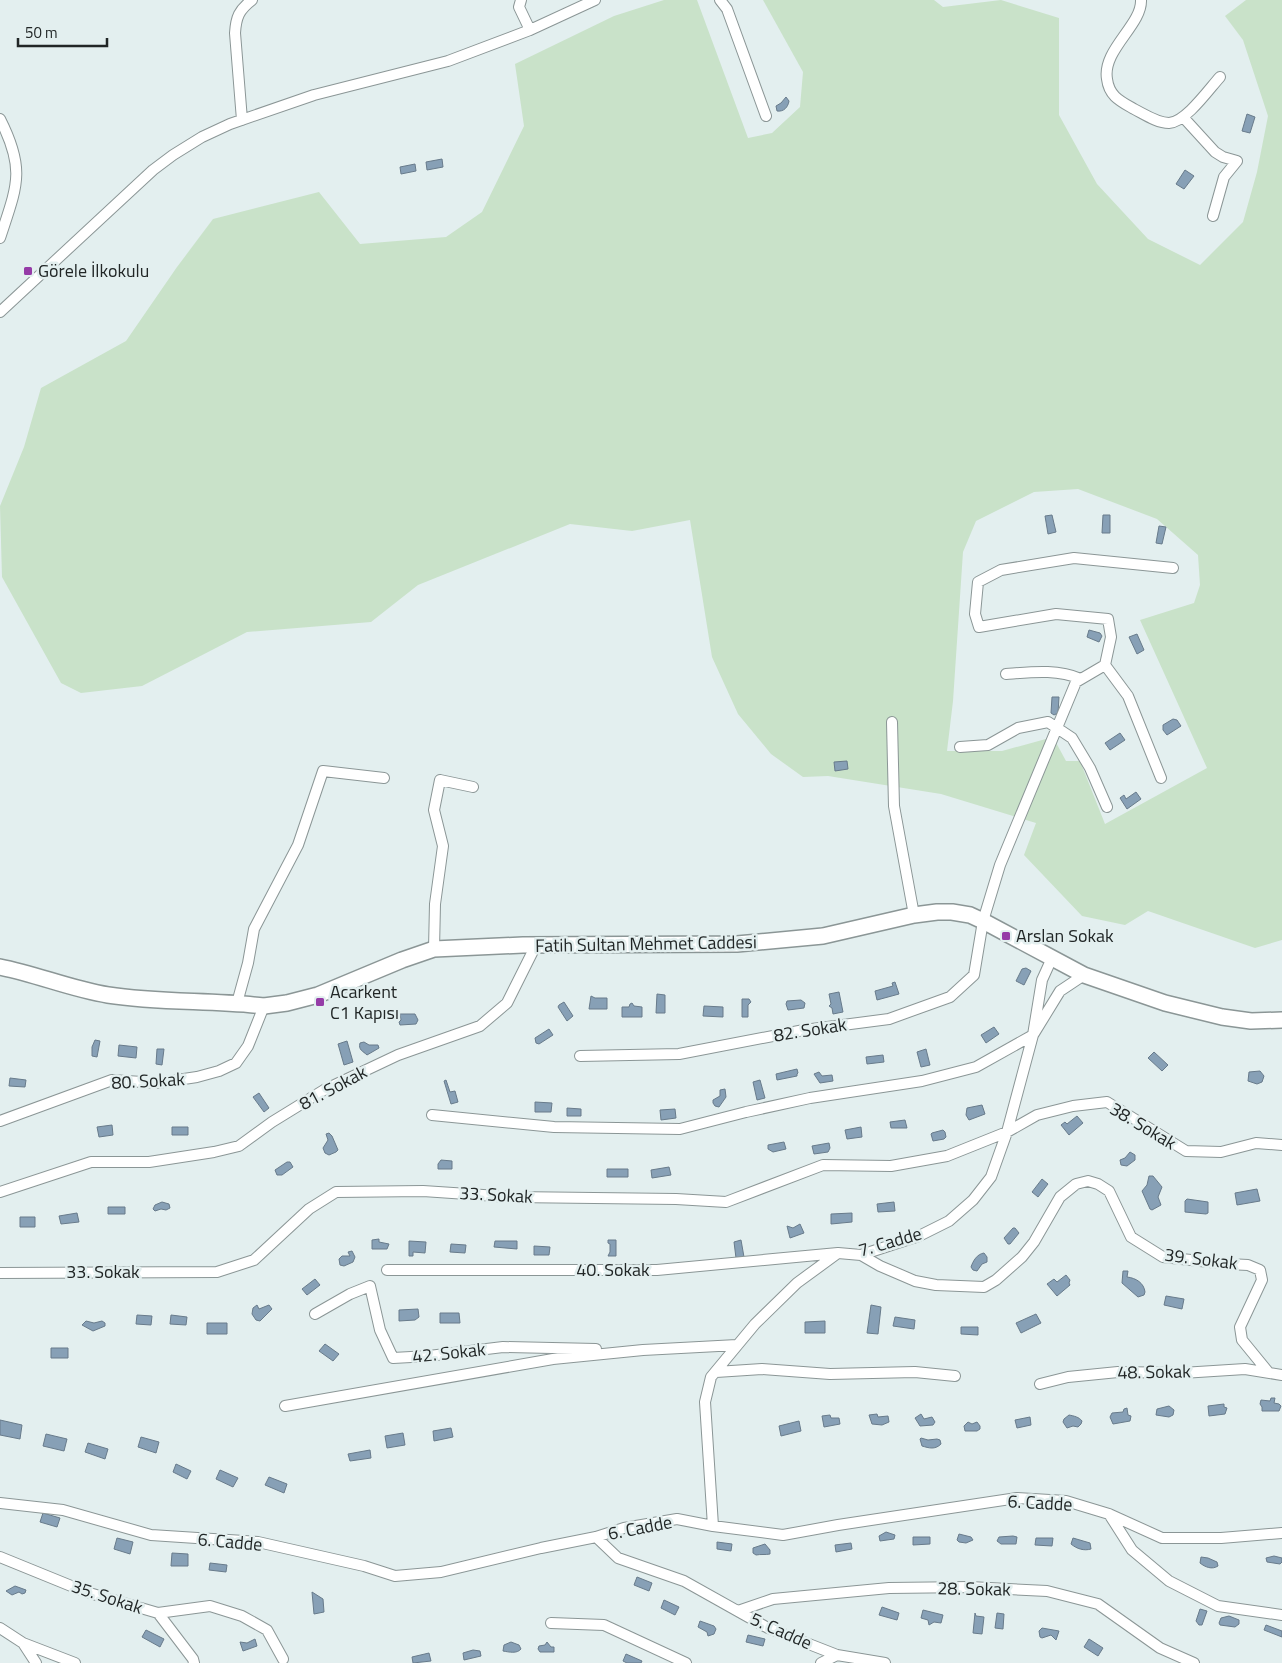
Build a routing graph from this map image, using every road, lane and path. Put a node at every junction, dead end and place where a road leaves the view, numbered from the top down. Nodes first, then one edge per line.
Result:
1 (252, 0) edge
2 (521, 0) edge
3 (595, 0) edge
4 (720, 0) edge
5 (1141, 0) edge
6 (530, 30) junction
7 (1220, 77) dead end
8 (766, 116) dead end
9 (1182, 117) junction
10 (0, 119) edge
11 (242, 120) junction
12 (1213, 216) dead end
13 (0, 238) edge
14 (0, 312) edge
15 (1173, 568) dead end
16 (1104, 665) junction
17 (1006, 674) dead end
18 (1081, 679) junction
19 (892, 722) dead end
20 (1057, 727) junction
21 (960, 747) dead end
22 (384, 778) dead end
23 (1161, 778) dead end
24 (473, 787) dead end
25 (1107, 807) dead end
26 (914, 915) junction
27 (984, 921) junction
28 (536, 945) junction
29 (434, 950) junction
30 (1052, 958) junction
31 (0, 967) edge
32 (1084, 975) junction
33 (237, 1003) junction
34 (264, 1006) junction
35 (1282, 1020) edge
36 (1033, 1035) junction
37 (580, 1056) dead end
38 (432, 1115) dead end
39 (0, 1121) edge
40 (1007, 1132) junction
41 (1282, 1145) edge
42 (0, 1192) edge
43 (838, 1253) junction
44 (862, 1255) junction
45 (387, 1270) dead end
46 (0, 1273) edge
47 (315, 1314) dead end
48 (737, 1345) junction
49 (643, 1350) junction
50 (716, 1372) junction
51 (1269, 1373) junction
52 (1282, 1375) edge
53 (955, 1376) dead end
54 (1040, 1384) dead end
55 (286, 1406) dead end
56 (0, 1503) edge
57 (1108, 1514) junction
58 (713, 1526) junction
59 (1282, 1533) edge
60 (596, 1537) junction
61 (0, 1557) edge
62 (738, 1611) junction
63 (158, 1613) junction
64 (1282, 1615) edge
65 (551, 1624) dead end
66 (0, 1628) edge
67 (23, 1643) junction
68 (837, 1655) junction
69 (283, 1659) dead end
70 (36, 1663) edge
71 (75, 1663) edge
72 (194, 1663) edge
73 (686, 1663) edge
74 (820, 1663) edge
75 (885, 1663) edge
76 (1194, 1663) edge

1 - 11 street
2 - 6 street
3 - 6 street
4 - 8 street
5 - 9 street
6 - 11 street
7 - 9 street
9 - 12 street
10 - 13 street
11 - 14 street
15 - 16 street
16 - 18 street
16 - 23 street
17 - 18 street
18 - 20 street, 82. Sokak
19 - 26 street
20 - 21 street
20 - 25 street
20 - 27 street, 82. Sokak
22 - 33 street
24 - 29 street
26 - 27 main road, Fatih Sultan Mehmet Caddesi
26 - 28 main road, Fatih Sultan Mehmet Caddesi
27 - 30 main road, Fatih Sultan Mehmet Caddesi
27 - 37 street, 82. Sokak
28 - 29 main road, Fatih Sultan Mehmet Caddesi
28 - 42 street, 81. Sokak
29 - 34 main road, Fatih Sultan Mehmet Caddesi
30 - 32 main road, Fatih Sultan Mehmet Caddesi
30 - 36 street, 7. Cadde
31 - 33 main road, Fatih Sultan Mehmet Caddesi
32 - 35 main road, Fatih Sultan Mehmet Caddesi
32 - 36 street
33 - 34 main road, Fatih Sultan Mehmet Caddesi
34 - 39 street, 80. Sokak
36 - 38 street
36 - 40 street, 7. Cadde
40 - 41 street, 38. Sokak
40 - 44 street, 7. Cadde
40 - 46 street, 33. Sokak
43 - 44 street, 7. Cadde
43 - 45 street, 40. Sokak
43 - 48 street, 7. Cadde
44 - 51 street, 39. Sokak
47 - 49 street, 42. Sokak
48 - 49 street, 42. Sokak
48 - 50 street, 7. Cadde
49 - 55 street, 42. Sokak
50 - 53 street
50 - 58 street, 7. Cadde
51 - 52 street
51 - 54 street, 48. Sokak
56 - 60 street, 6. Cadde
57 - 58 street, 6. Cadde
57 - 59 street, 6. Cadde
57 - 64 street
58 - 60 street, 6. Cadde
60 - 62 street, 5. Cadde
61 - 63 street, 35. Sokak
62 - 68 street, 5. Cadde
62 - 76 street, 28. Sokak
63 - 69 street
63 - 72 street, 35. Sokak
65 - 73 street
66 - 67 street
67 - 70 street
67 - 71 street
68 - 74 street
68 - 75 street, 5. Cadde

